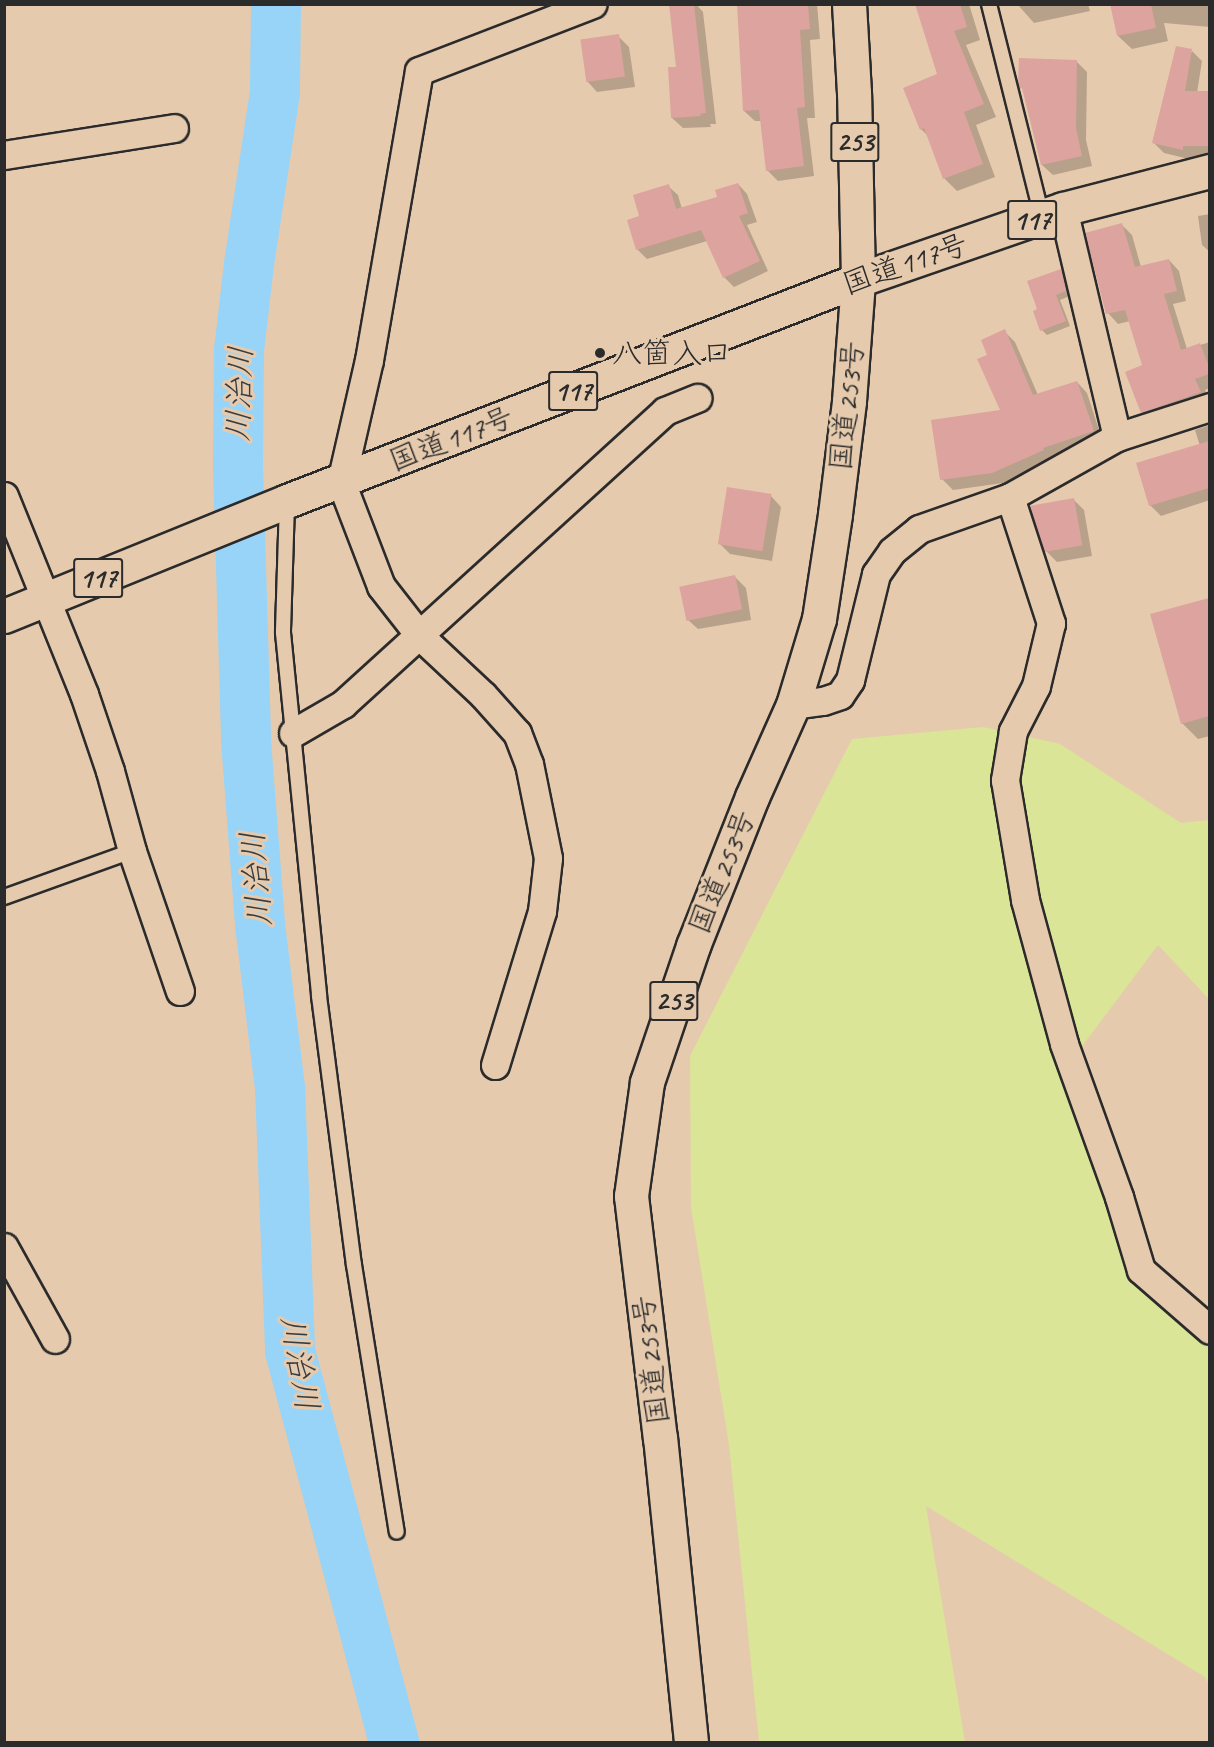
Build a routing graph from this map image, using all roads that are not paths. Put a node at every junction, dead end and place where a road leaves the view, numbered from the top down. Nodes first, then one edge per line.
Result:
1 (592, 4) edge
2 (849, 4) edge
3 (989, 4) edge
4 (174, 129) dead end
5 (4, 155) edge
6 (1209, 171) edge
7 (1053, 213) junction
8 (858, 280) junction
9 (697, 398) dead end
10 (1209, 407) edge
11 (1117, 437) junction
12 (341, 482) junction
13 (4, 496) edge
14 (1010, 497) junction
15 (287, 501) junction
16 (44, 600) junction
17 (4, 616) edge
18 (420, 636) junction
19 (793, 705) junction
20 (292, 733) junction
21 (132, 851) junction
22 (4, 897) edge
23 (180, 991) dead end
24 (495, 1065) dead end
25 (4, 1247) edge
26 (1209, 1330) edge
27 (55, 1339) dead end
28 (397, 1532) dead end
29 (691, 1743) edge

1 - 12 street
2 - 8 highway, 国道253号 / 253
3 - 7 lane
4 - 5 street
6 - 7 highway, 国道117号 / 117
7 - 8 highway, 国道117号 / 117
7 - 11 street
8 - 12 highway, 国道117号 / 117
8 - 19 highway, 国道253号 / 253
9 - 18 street
10 - 11 street
11 - 14 street
12 - 15 highway, 国道117号 / 117
12 - 18 street
13 - 16 street
14 - 19 street
14 - 26 street
15 - 16 highway, 国道117号 / 117
15 - 20 lane
16 - 17 highway, 国道117号 / 117
16 - 21 street
18 - 20 street
18 - 24 street
19 - 29 highway, 国道253号 / 253
20 - 28 lane
21 - 22 lane
21 - 23 street
25 - 27 street

